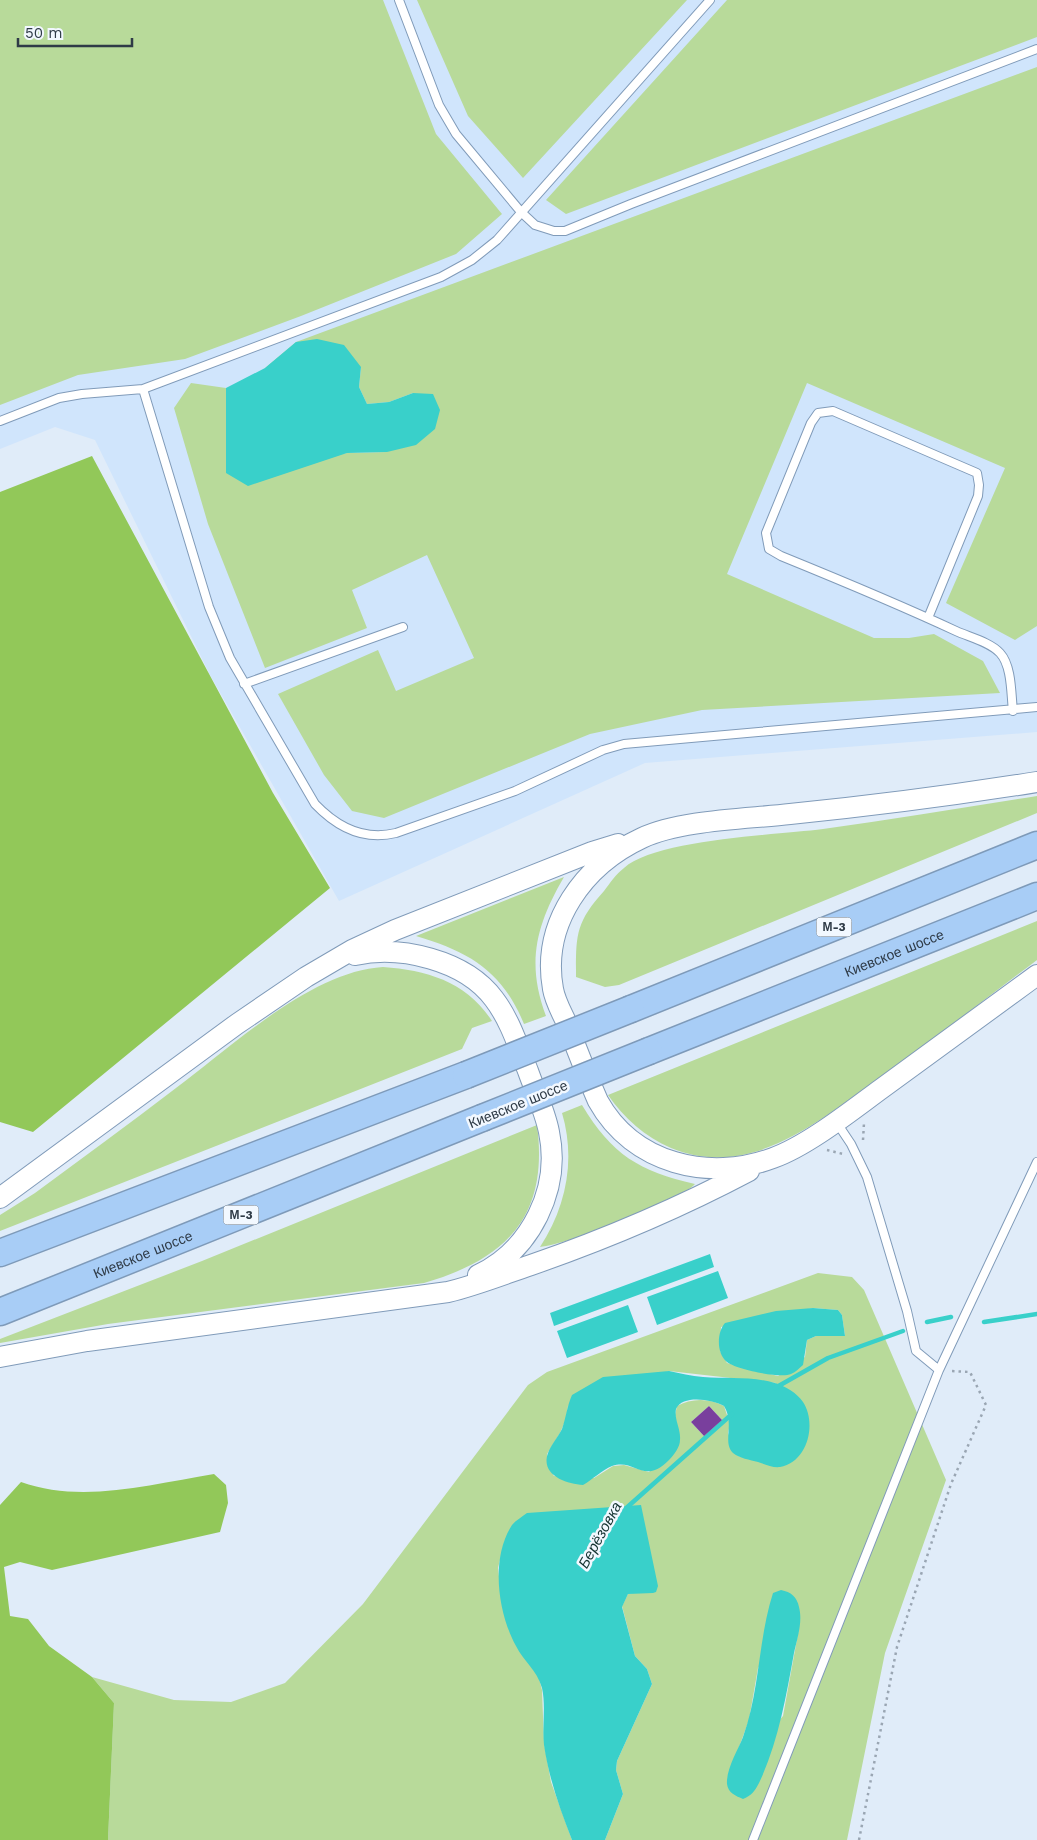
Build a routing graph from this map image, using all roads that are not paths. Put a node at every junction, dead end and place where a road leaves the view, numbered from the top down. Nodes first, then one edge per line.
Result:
1 (399, 0) edge
2 (710, 0) edge
3 (1037, 49) edge
4 (521, 212) junction
5 (143, 389) junction
6 (0, 422) edge
7 (928, 618) junction
8 (403, 627) dead end
9 (244, 684) junction
10 (1037, 708) edge
11 (1013, 711) junction
12 (1037, 782) edge
13 (642, 838) junction
14 (1037, 845) edge
15 (1037, 896) edge
16 (332, 962) junction
17 (1037, 975) edge
18 (836, 1122) junction
19 (774, 1158) junction
20 (1037, 1162) edge
21 (0, 1198) edge
22 (0, 1253) edge
23 (413, 1298) junction
24 (0, 1312) edge
25 (0, 1357) edge
26 (939, 1370) junction
27 (753, 1840) edge

1 - 4 lane
2 - 4 lane
3 - 4 lane
4 - 5 lane
5 - 6 lane
5 - 9 lane
7 - 7 lane
7 - 11 lane
8 - 9 lane
9 - 11 lane
10 - 11 lane
12 - 13 street
13 - 16 street
13 - 19 street
14 - 22 highway, М-3, bridge
15 - 24 highway, Киевское шоссе / М-3, bridge
16 - 21 street
16 - 23 street
17 - 18 street
18 - 19 street
18 - 26 lane
19 - 23 street
20 - 26 lane
23 - 25 street
26 - 27 lane

